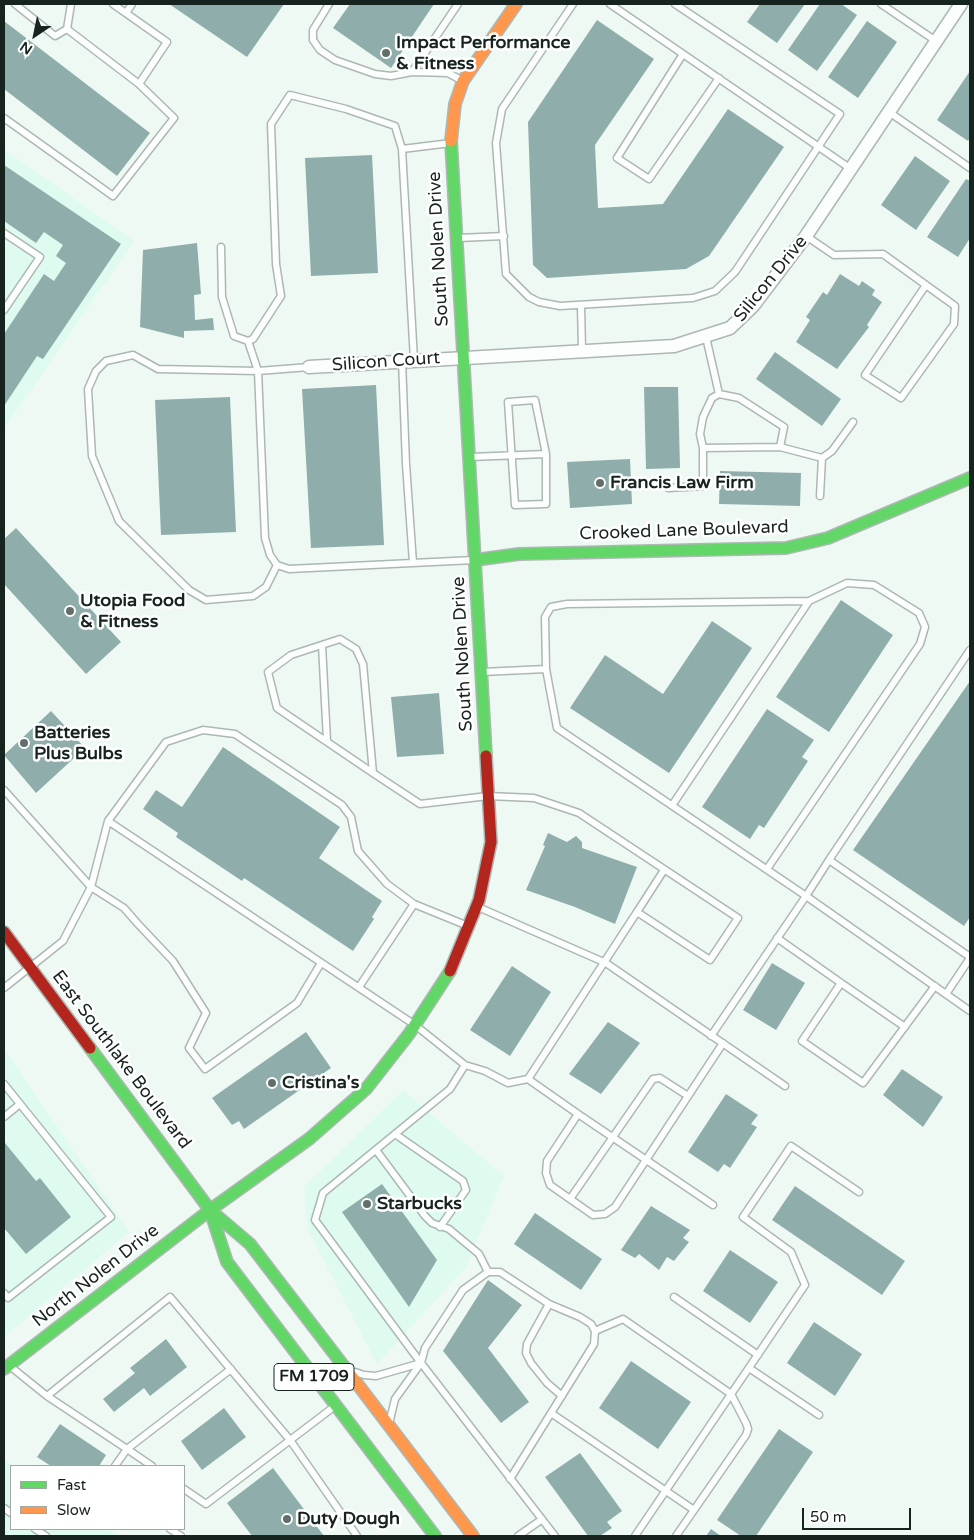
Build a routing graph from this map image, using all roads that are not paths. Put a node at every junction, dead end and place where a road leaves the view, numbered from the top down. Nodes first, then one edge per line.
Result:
1 (15, 4) edge
2 (71, 4) edge
3 (114, 4) edge
4 (132, 4) edge
5 (329, 4) edge
6 (458, 4) edge
7 (516, 4) edge
8 (573, 4) edge
9 (610, 4) edge
10 (675, 4) edge
11 (881, 4) edge
12 (961, 4) edge
13 (126, 12) junction
14 (67, 29) junction
15 (936, 42) junction
16 (683, 54) junction
17 (412, 72) junction
18 (719, 78) junction
19 (463, 81) junction
20 (139, 84) junction
21 (889, 112) junction
22 (4, 118) edge
23 (452, 143) junction
24 (820, 147) junction
25 (402, 149) junction
26 (970, 168) edge
27 (851, 169) junction
28 (4, 233) edge
29 (504, 236) junction
30 (806, 236) junction
31 (456, 238) junction
32 (221, 247) dead end
33 (926, 285) junction
34 (581, 306) junction
35 (4, 310) edge
36 (706, 338) junction
37 (248, 341) junction
38 (582, 350) junction
39 (462, 356) junction
40 (408, 360) junction
41 (309, 367) joint
42 (258, 371) junction
43 (720, 394) junction
44 (853, 422) dead end
45 (780, 447) junction
46 (703, 448) junction
47 (546, 454) junction
48 (512, 456) junction
49 (468, 457) junction
50 (822, 458) junction
51 (970, 478) edge
52 (668, 488) dead end
53 (820, 496) dead end
54 (475, 560) junction
55 (413, 563) junction
56 (277, 566) junction
57 (809, 601) junction
58 (322, 645) junction
59 (970, 650) edge
60 (546, 669) junction
61 (481, 672) junction
62 (326, 741) junction
63 (373, 773) junction
64 (4, 790) edge
65 (488, 796) junction
66 (673, 804) junction
67 (108, 821) junction
68 (829, 860) junction
69 (664, 870) junction
70 (768, 870) junction
71 (91, 887) junction
72 (806, 896) junction
73 (414, 904) junction
74 (477, 906) junction
75 (637, 912) junction
76 (469, 927) junction
77 (4, 932) edge
78 (777, 938) junction
79 (970, 957) edge
80 (321, 962) junction
81 (606, 963) junction
82 (29, 966) junction
83 (840, 982) junction
84 (935, 986) junction
85 (4, 988) edge
86 (358, 988) junction
87 (946, 994) junction
88 (970, 1011) edge
89 (415, 1025) junction
90 (905, 1027) junction
91 (711, 1036) junction
92 (723, 1043) junction
93 (465, 1066) junction
94 (528, 1079) junction
95 (4, 1084) edge
96 (785, 1086) dead end
97 (688, 1096) junction
98 (20, 1104) junction
99 (578, 1114) junction
100 (4, 1116) edge
101 (395, 1134) junction
102 (612, 1136) junction
103 (376, 1150) junction
104 (647, 1160) junction
105 (859, 1192) dead end
106 (570, 1199) junction
107 (713, 1205) dead end
108 (210, 1210) junction
109 (440, 1227) junction
110 (488, 1272) junction
111 (4, 1293) edge
112 (674, 1297) dead end
113 (549, 1304) junction
114 (595, 1331) junction
115 (758, 1355) junction
116 (421, 1363) junction
117 (5, 1364) edge
118 (344, 1368) junction
119 (749, 1368) junction
120 (230, 1369) junction
121 (731, 1394) junction
122 (48, 1396) junction
123 (562, 1396) junction
124 (336, 1406) junction
125 (551, 1413) junction
126 (819, 1415) dead end
127 (389, 1427) junction
128 (290, 1440) junction
129 (127, 1449) junction
130 (116, 1465) edge
131 (151, 1465) edge
132 (510, 1479) junction
133 (185, 1490) edge
134 (666, 1490) junction
135 (694, 1510) junction
136 (541, 1520) junction
137 (357, 1536) edge
138 (435, 1536) edge
139 (473, 1536) edge
140 (518, 1536) edge
141 (555, 1536) edge
142 (635, 1536) edge
143 (676, 1536) edge

1 - 14 lane
2 - 14 lane
3 - 13 lane
4 - 13 lane
5 - 17 lane
6 - 17 lane
7 - 19 street, South Nolen Drive
8 - 29 lane
9 - 16 lane
10 - 24 lane
11 - 15 lane
12 - 15 street, Silicon Drive
13 - 20 lane
14 - 20 lane
15 - 21 street, Silicon Drive
16 - 18 lane
16 - 18 lane
17 - 19 lane
18 - 24 lane
19 - 23 street, South Nolen Drive
20 - 22 lane
21 - 26 lane
21 - 27 street, Silicon Drive
23 - 25 lane
23 - 31 street, South Nolen Drive
24 - 27 lane
24 - 34 lane
25 - 37 lane
25 - 40 lane
27 - 30 street, Silicon Drive
28 - 35 lane
29 - 31 lane
29 - 34 lane
30 - 33 lane
30 - 36 street, Silicon Drive
31 - 39 street, South Nolen Drive
32 - 37 lane
33 - 33 lane
34 - 38 lane
36 - 38 street, Silicon Drive
36 - 43 lane
37 - 42 lane
38 - 39 street, Silicon Drive
39 - 40 street, Silicon Court
39 - 49 street, South Nolen Drive
40 - 41 street, Silicon Court
40 - 55 lane
41 - 42 lane
42 - 56 lane
42 - 56 lane
43 - 45 lane
43 - 46 lane
44 - 50 lane
45 - 46 lane
45 - 50 lane
46 - 52 lane
47 - 48 lane
47 - 48 lane
47 - 48 lane
48 - 49 lane
49 - 54 street, South Nolen Drive
50 - 53 lane
51 - 54 street, Crooked Lane Boulevard
54 - 55 lane
54 - 61 street, South Nolen Drive
55 - 56 lane
57 - 60 lane
57 - 66 lane
57 - 70 lane
58 - 62 lane
58 - 62 lane
58 - 63 lane
59 - 68 lane
60 - 61 lane
60 - 66 lane
61 - 65 street, South Nolen Drive
62 - 63 lane
63 - 65 lane
64 - 71 lane
65 - 69 lane
65 - 74 street, South Nolen Drive
66 - 70 lane
67 - 71 lane
67 - 73 lane
67 - 80 lane
68 - 72 lane
68 - 79 lane
69 - 75 lane
69 - 75 lane
70 - 72 lane
71 - 80 lane
71 - 82 lane
72 - 78 lane
72 - 84 lane
73 - 76 lane
73 - 86 lane
74 - 76 street, South Nolen Drive
74 - 81 lane
75 - 81 lane
76 - 89 street, South Nolen Drive
77 - 82 street, East Southlake Boulevard / FM 1709
78 - 83 lane
78 - 91 lane
79 - 87 lane
80 - 86 lane
81 - 91 lane
81 - 94 lane
82 - 85 lane
82 - 108 street, East Southlake Boulevard / FM 1709
83 - 90 lane
83 - 90 lane
84 - 87 lane
84 - 90 lane
86 - 89 lane
87 - 88 lane
89 - 93 lane
89 - 108 street, South Nolen Drive
91 - 92 lane
92 - 96 lane
92 - 97 lane
93 - 94 lane
93 - 101 lane
94 - 99 lane
95 - 98 lane
97 - 102 lane
97 - 104 lane
98 - 100 lane
98 - 111 lane
99 - 102 lane
99 - 106 lane
101 - 103 lane
101 - 109 lane
102 - 104 lane
102 - 106 lane
103 - 109 lane
103 - 116 lane
104 - 106 lane
104 - 107 lane
105 - 115 lane
108 - 117 street, North Nolen Drive
108 - 118 street, East Southlake Boulevard / FM 1709
108 - 124 street, East Southlake Boulevard / FM 1709
109 - 110 lane
110 - 113 lane
110 - 116 lane
112 - 115 lane
113 - 114 lane
113 - 123 lane
114 - 121 lane
114 - 123 lane
115 - 119 lane
116 - 118 lane
116 - 127 lane
116 - 132 lane
117 - 122 lane
118 - 127 street, East Southlake Boulevard / FM 1709
119 - 121 lane
119 - 126 lane
120 - 122 lane
120 - 128 lane
120 - 129 lane
121 - 134 lane
121 - 135 lane
122 - 129 lane
123 - 125 lane
124 - 128 lane
124 - 138 street, East Southlake Boulevard / FM 1709
125 - 132 lane
125 - 134 lane
127 - 139 street, East Southlake Boulevard / FM 1709
128 - 133 lane
128 - 137 lane
129 - 130 lane
129 - 131 lane
132 - 136 lane
134 - 135 lane
134 - 142 lane
135 - 143 lane
136 - 140 lane
136 - 141 lane

